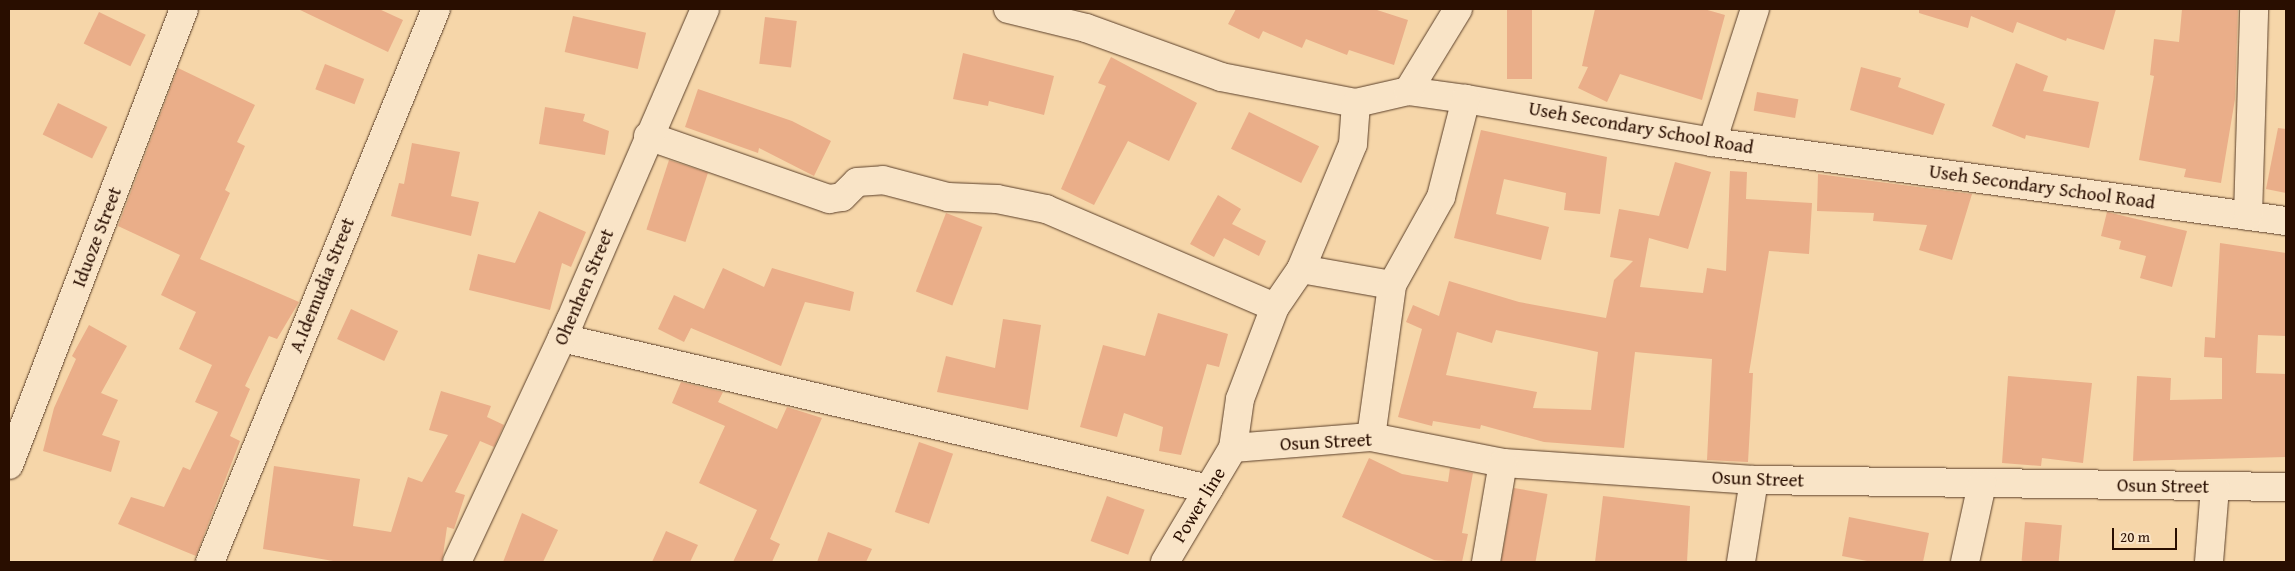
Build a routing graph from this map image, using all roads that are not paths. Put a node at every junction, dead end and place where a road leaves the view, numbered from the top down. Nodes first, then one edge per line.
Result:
1 (184, 9) edge
2 (436, 9) edge
3 (705, 9) edge
4 (1008, 9) edge
5 (1458, 9) edge
6 (1755, 9) edge
7 (2254, 9) edge
8 (1089, 19) edge
9 (1408, 91) junction
10 (1466, 98) junction
11 (1356, 103) junction
12 (648, 136) junction
13 (1712, 142) junction
14 (2248, 216) junction
15 (2286, 221) edge
16 (1301, 269) junction
17 (1392, 286) junction
18 (1275, 307) junction
19 (562, 338) junction
20 (1371, 437) junction
21 (1233, 448) junction
22 (1503, 463) junction
23 (9, 465) edge
24 (1754, 480) junction
25 (1982, 484) junction
26 (2215, 487) junction
27 (2286, 487) edge
28 (1209, 489) junction
29 (210, 562) edge
30 (457, 562) edge
31 (1166, 562) edge
32 (1486, 562) edge
33 (1741, 562) edge
34 (1965, 562) edge
35 (2209, 562) edge

1 - 23 street, Iduoze Street
2 - 29 street, A.Idemudia Street
3 - 12 street, Ohenhen Street
4 - 8 street, Useh Secondary School Road
5 - 9 street
6 - 13 street
7 - 14 street
8 - 11 street, Useh Secondary School Road
9 - 10 street, Useh Secondary School Road
9 - 11 street, Useh Secondary School Road
10 - 13 street, Useh Secondary School Road
10 - 17 street
11 - 16 street
12 - 18 street
12 - 19 street, Ohenhen Street
13 - 14 street, Useh Secondary School Road
14 - 15 street, Useh Secondary School Road
16 - 17 street
16 - 18 street
17 - 20 street
18 - 21 street
19 - 28 street
19 - 30 street, Ohenhen Street
20 - 21 street, Osun Street
20 - 22 street, Osun Street
21 - 28 street, Power line
22 - 24 street, Osun Street
22 - 32 street
24 - 25 street, Osun Street
24 - 33 street
25 - 26 street, Osun Street
25 - 34 street
26 - 27 street, Osun Street
26 - 35 street
28 - 31 street, Power line

